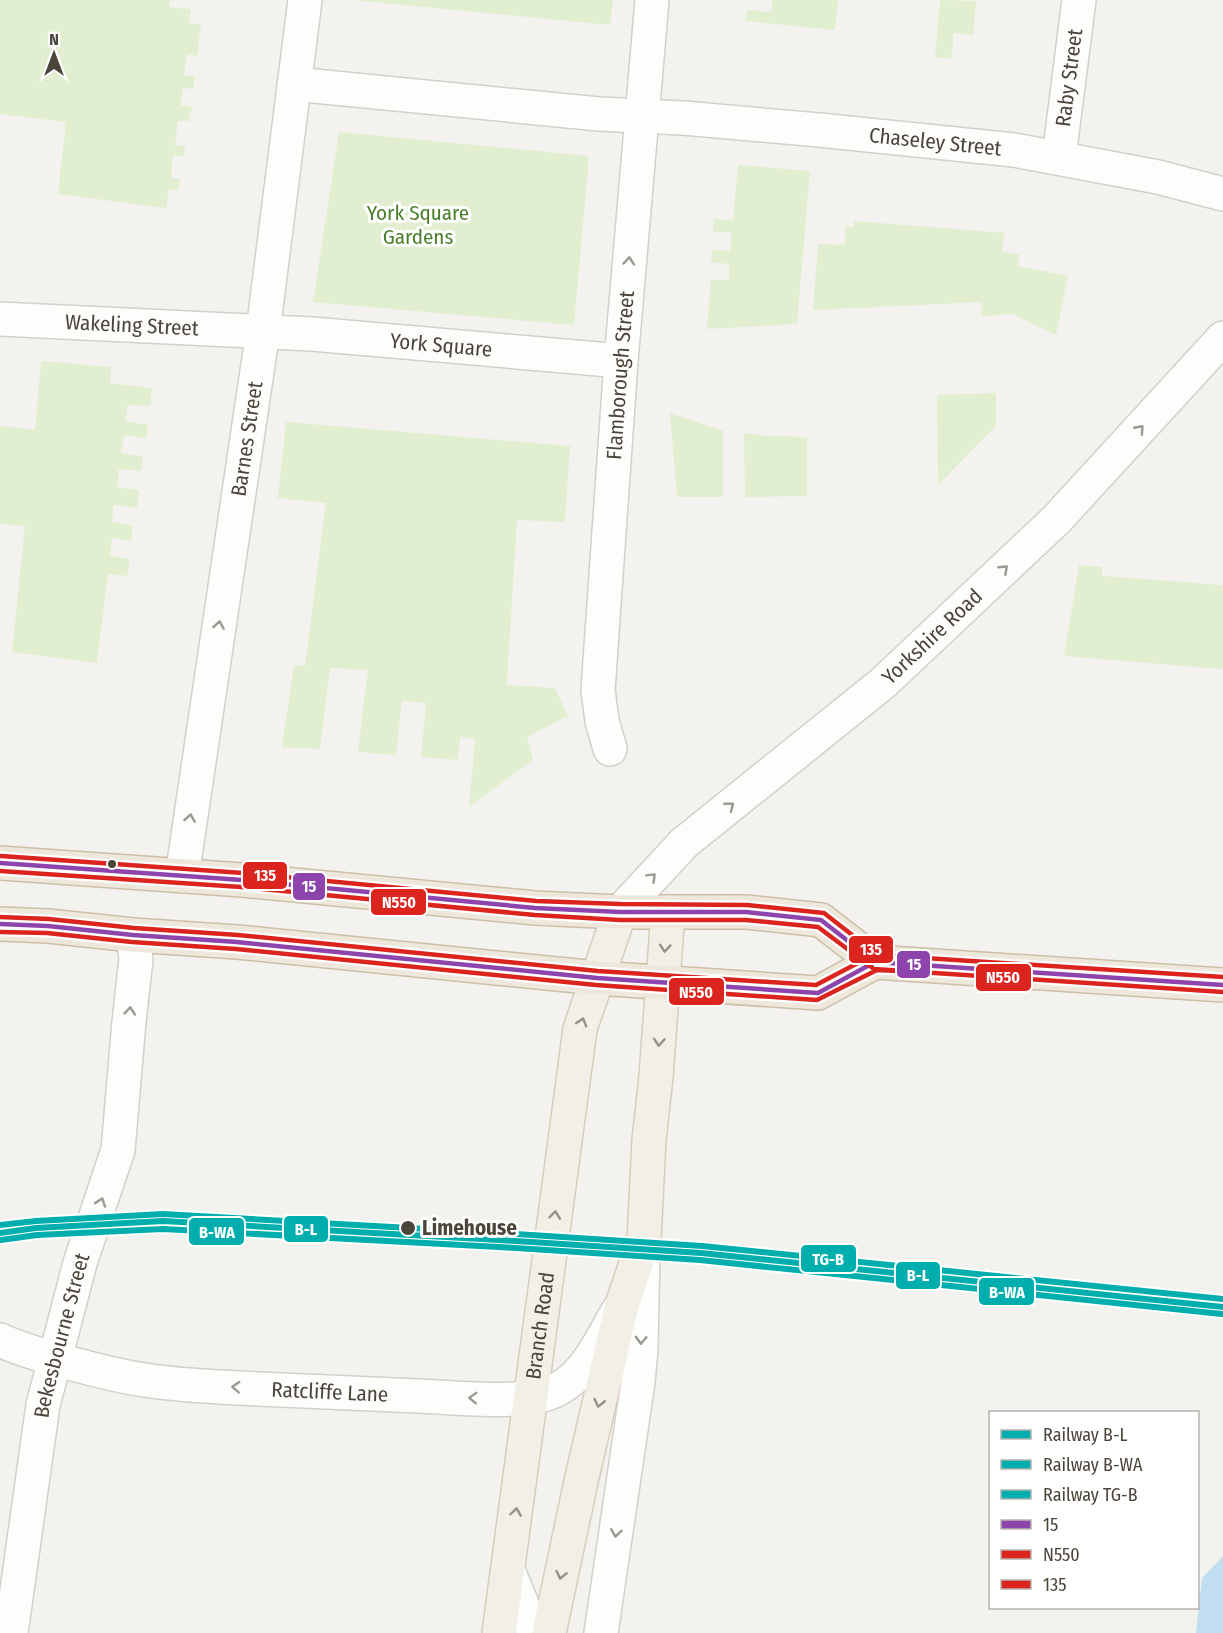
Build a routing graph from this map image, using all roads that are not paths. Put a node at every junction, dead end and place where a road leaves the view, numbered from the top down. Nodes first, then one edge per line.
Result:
1 (305, 0) edge
2 (652, 0) edge
3 (1079, 0) edge
4 (294, 84) junction
5 (642, 116) junction
6 (1059, 158) junction
7 (1223, 194) edge
8 (0, 319) edge
9 (263, 331) junction
10 (1223, 338) edge
11 (621, 361) junction
12 (610, 750) dead end
13 (0, 863) edge
14 (182, 876) junction
15 (620, 912) junction
16 (668, 912) junction
17 (0, 924) edge
18 (133, 935) junction
19 (875, 962) junction
20 (597, 978) junction
21 (663, 984) junction
22 (1223, 985) edge
23 (644, 1240) junction
24 (622, 1305) junction
25 (0, 1340) edge
26 (54, 1359) junction
27 (531, 1398) junction
28 (508, 1570) junction
29 (11, 1633) edge
30 (499, 1633) edge
31 (534, 1633) edge
32 (549, 1633) edge
33 (601, 1633) edge

1 - 4 street, Barnes Street
2 - 5 street, Flamborough Street
3 - 6 street, Raby Street
4 - 5 street
4 - 9 street, Barnes Street
5 - 6 street, Chaseley Street
11 -> 5 street, Flamborough Street
6 - 7 street, Chaseley Street
8 - 9 street, Wakeling Street
9 - 11 street, York Square
14 -> 9 street, Barnes Street
15 -> 10 street, Yorkshire Road
11 - 12 street, Flamborough Street
13 - 14 highway
14 - 15 highway
15 - 16 highway
15 - 20 main road, Branch Road
16 - 19 highway
16 -> 21 main road
17 - 18 highway
18 - 20 highway
26 -> 18 street, Bekesbourne Street
19 - 21 highway
19 - 22 highway
20 - 21 highway
27 -> 20 main road, Branch Road
21 -> 23 main road
23 - 24 main road
23 -> 33 street
24 - 27 street, Ratcliffe Lane
24 -> 32 main road
25 - 26 street, Ratcliffe Lane
27 -> 26 street, Ratcliffe Lane
26 - 29 street, Bekesbourne Street
28 -> 27 main road, Branch Road
28 - 30 main road, Branch Road
28 - 31 street

